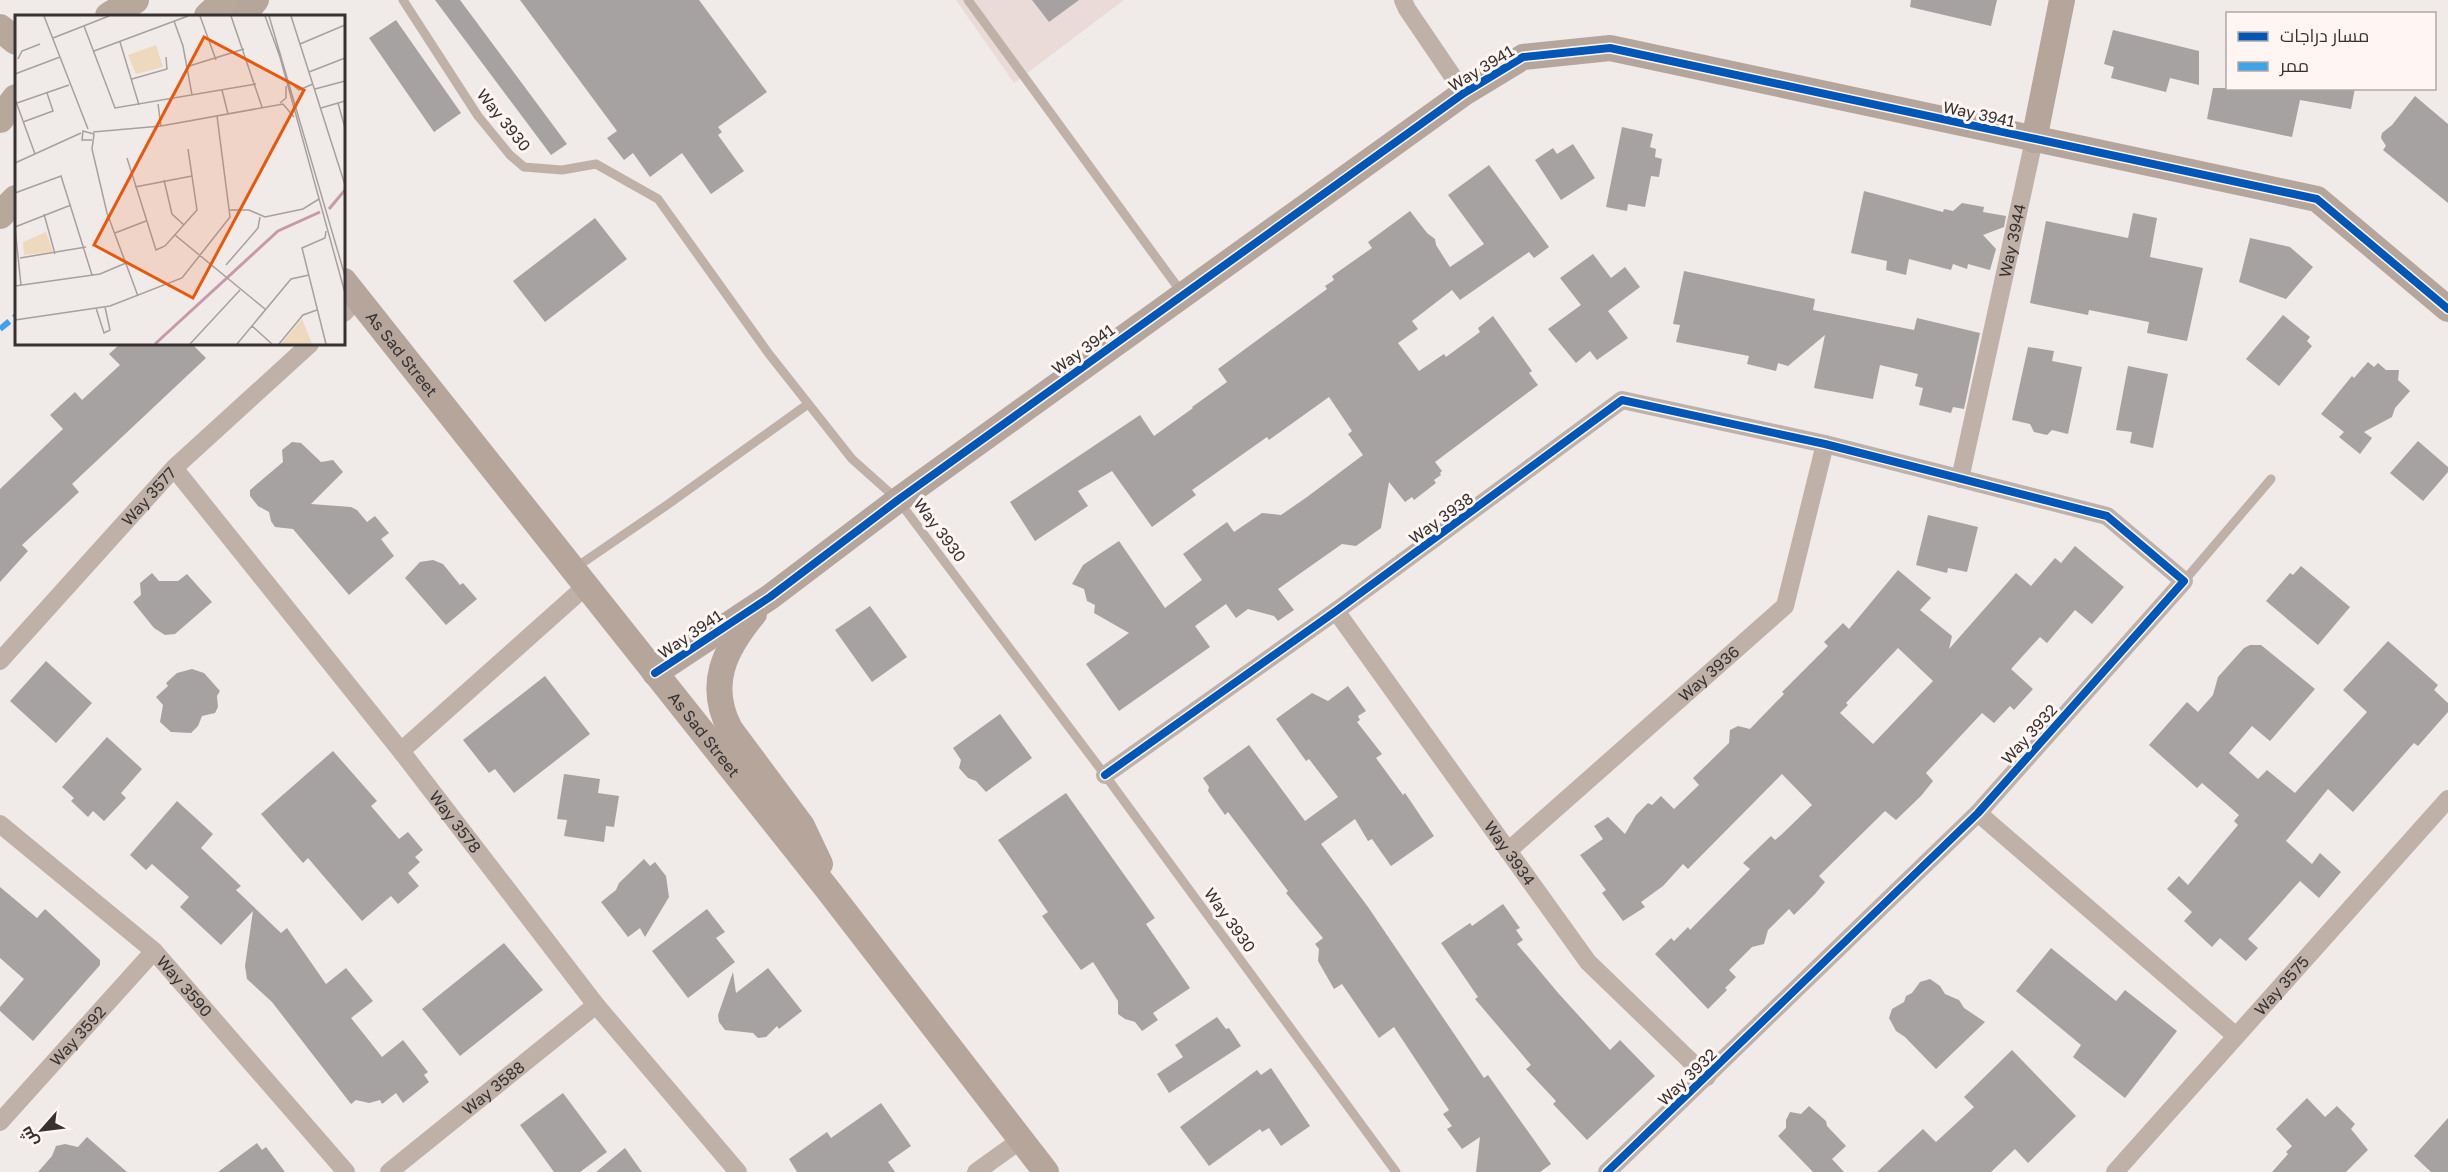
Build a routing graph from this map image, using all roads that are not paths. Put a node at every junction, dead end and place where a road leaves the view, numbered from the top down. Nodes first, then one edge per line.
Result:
1 (135, 0) edge
2 (150, 0) edge
3 (225, 0) edge
4 (256, 0) edge
5 (403, 0) edge
6 (968, 0) edge
7 (1403, 0) edge
8 (2062, 0) edge
9 (111, 15) edge
10 (133, 15) edge
11 (209, 15) edge
12 (244, 15) edge
13 (0, 20) edge
14 (15, 27) edge
15 (0, 28) edge
16 (15, 40) edge
17 (1464, 93) junction
18 (15, 99) edge
19 (0, 119) edge
20 (15, 127) edge
21 (2034, 140) junction
22 (0, 142) edge
23 (15, 200) edge
24 (15, 213) edge
25 (0, 215) edge
26 (0, 225) edge
27 (1182, 293) junction
28 (348, 297) edge
29 (2448, 309) edge
30 (309, 345) edge
31 (808, 404) junction
32 (1825, 444) junction
33 (174, 468) junction
34 (1960, 479) junction
35 (2271, 479) dead end
36 (898, 500) junction
37 (579, 578) junction
38 (2184, 580) junction
39 (770, 597) junction
40 (1336, 611) junction
41 (0, 661) edge
42 (655, 673) junction
43 (401, 751) junction
44 (1105, 775) junction
45 (2448, 799) edge
46 (1978, 813) junction
47 (0, 824) edge
48 (1508, 851) junction
49 (828, 890) junction
50 (154, 951) junction
51 (596, 1005) junction
52 (2236, 1036) junction
53 (1707, 1077) junction
54 (0, 1122) edge
55 (1022, 1139) junction
56 (346, 1172) edge
57 (389, 1172) edge
58 (738, 1172) edge
59 (976, 1172) edge
60 (1046, 1172) edge
61 (1396, 1172) edge
62 (1607, 1172) edge
63 (2115, 1172) edge

1 - 9 main road
2 - 10 main road
3 - 11 main road
4 - 12 street
5 - 31 lane, Way 3930
6 - 27 lane
7 - 17 street
8 - 21 street, Way 3944
13 - 14 main road
15 - 16 main road
17 - 21 street, Way 3941
17 - 27 street, Way 3941
18 - 19 main road
20 - 22 main road
21 - 29 street, Way 3941
21 - 34 street, Way 3944
23 - 25 main road
24 - 26 street
27 - 36 street, Way 3941
28 - 37 street, As Sad Street
30 - 33 street, Way 3577
31 - 36 lane, Way 3930
31 - 37 lane
32 - 34 street
32 - 40 street, Way 3938
32 - 48 street, Way 3936
33 - 41 street, Way 3577
33 - 43 street, Way 3578
34 - 38 street
35 - 38 lane
36 - 39 street, Way 3941
36 - 44 lane, Way 3930
37 - 42 street, As Sad Street
37 - 43 street
38 - 46 street, Way 3932
39 - 42 street, Way 3941
39 - 49 street
40 - 44 street, Way 3938
40 - 48 street, Way 3934
42 - 49 street, As Sad Street
43 - 51 street, Way 3578
44 - 61 lane, Way 3930
45 - 52 street, Way 3575
46 - 52 street
46 - 53 street, Way 3932
47 - 50 street, Way 3590
48 - 53 street, Way 3934
49 - 55 street, As Sad Street
50 - 54 street, Way 3592
50 - 56 street, Way 3590
51 - 57 street, Way 3588
51 - 58 street, Way 3578
52 - 63 street, Way 3575
53 - 62 street, Way 3932
55 - 59 street
55 - 60 street, As Sad Street

